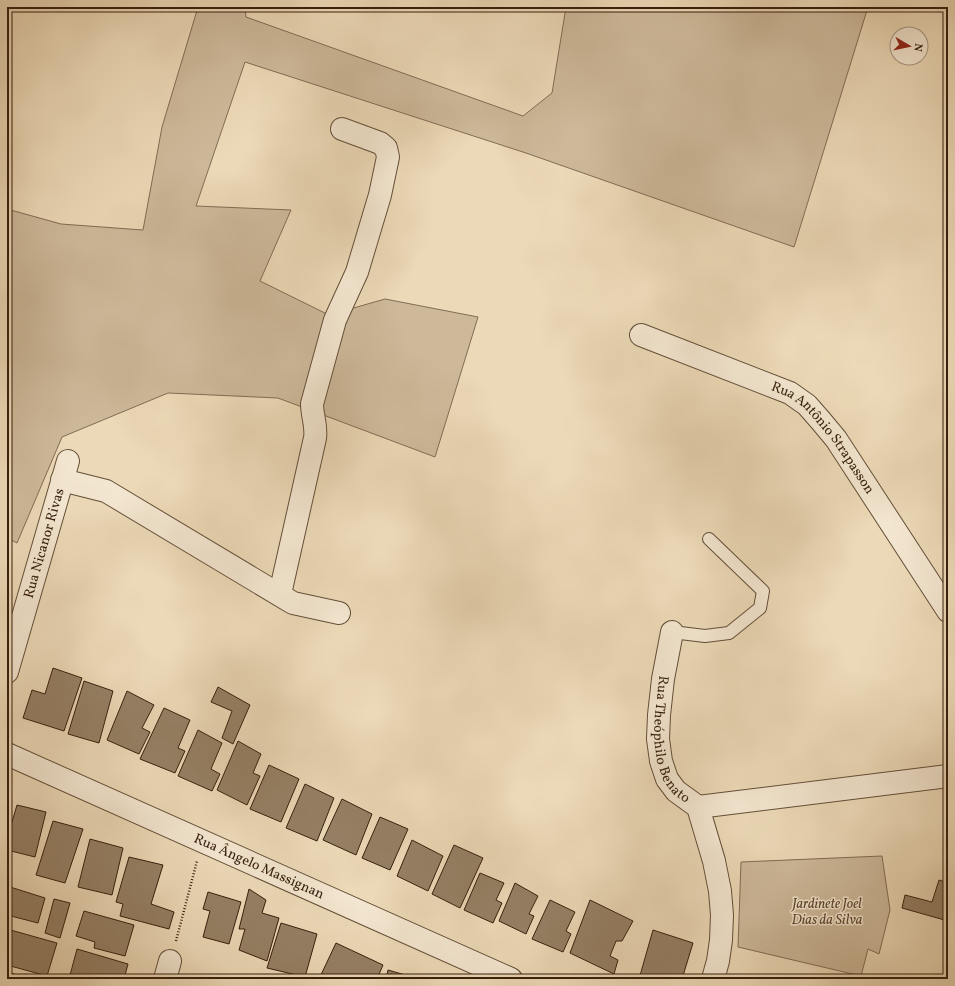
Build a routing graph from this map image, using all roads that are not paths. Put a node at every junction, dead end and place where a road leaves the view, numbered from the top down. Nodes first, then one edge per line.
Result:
1 (342, 129) dead end
2 (641, 335) dead end
3 (709, 539) dead end
4 (280, 594) junction
5 (948, 611) edge
6 (339, 613) dead end
7 (672, 632) joint
8 (7, 672) edge
9 (7, 754) edge
10 (948, 776) edge
11 (698, 807) junction
12 (511, 979) edge
13 (714, 979) edge

1 - 4 street
2 - 5 street, Rua Antônio Strapasson
3 - 7 lane
4 - 6 street
4 - 8 street, Rua Nicanor Rivas
7 - 11 street, Rua Theóphilo Benato
9 - 12 street, Rua Ângelo Massignan
10 - 11 street
11 - 13 street, Rua Theóphilo Benato

